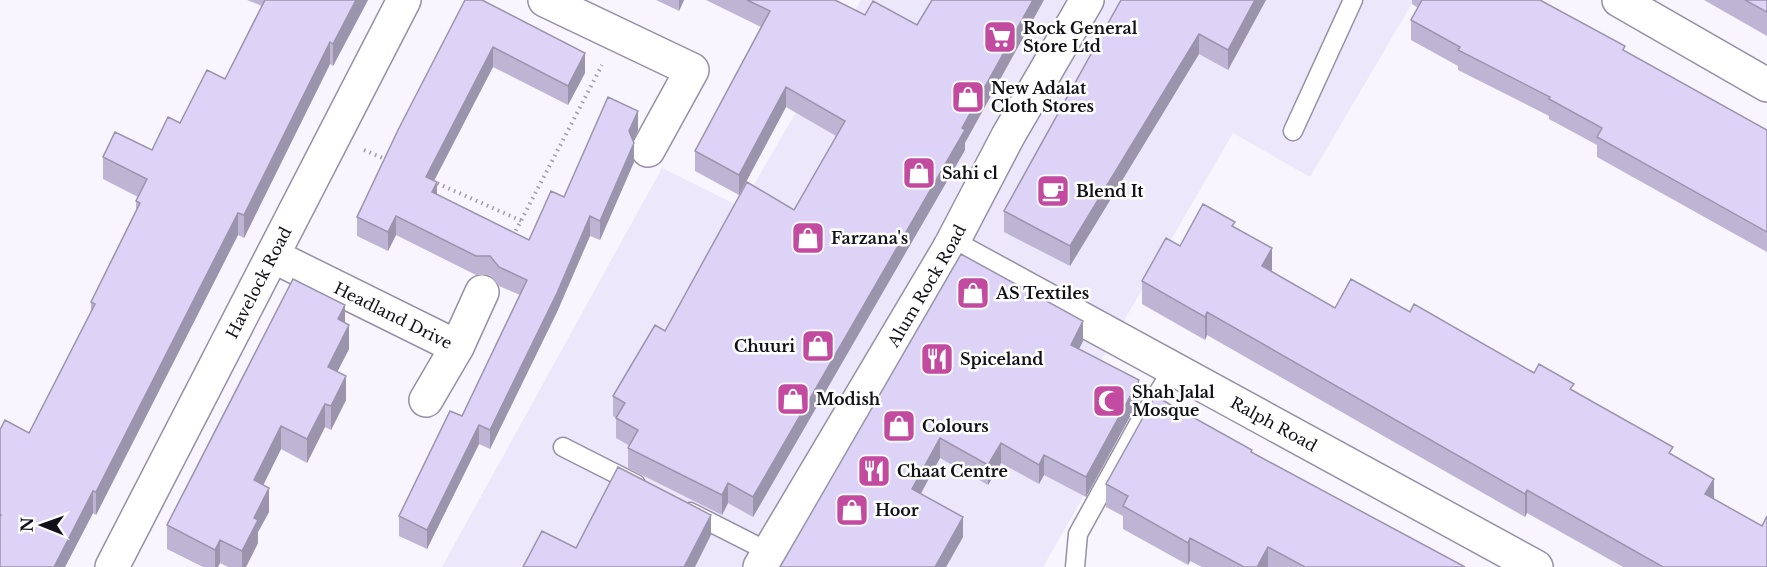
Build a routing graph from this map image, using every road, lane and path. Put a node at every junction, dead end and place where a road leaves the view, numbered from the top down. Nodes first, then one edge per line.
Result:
1 (404, 0) edge
2 (545, 0) edge
3 (1087, 0) edge
4 (1353, 0) edge
5 (1619, 0) edge
6 (618, 34) junction
7 (1767, 85) edge
8 (1293, 131) dead end
9 (334, 136) junction
10 (648, 150) dead end
11 (396, 165) edge
12 (428, 179) edge
13 (522, 221) junction
14 (510, 241) edge
15 (950, 247) junction
16 (273, 256) junction
17 (482, 292) dead end
18 (457, 347) junction
19 (1173, 369) junction
20 (426, 400) dead end
21 (563, 447) dead end
22 (656, 494) edge
23 (676, 504) edge
24 (765, 559) edge
25 (112, 567) edge
26 (1075, 567) edge
27 (1536, 567) edge

1 - 9 street, Havelock Road
2 - 6 street
3 - 15 street, Alum Rock Road
4 - 8 lane
5 - 7 street
6 - 10 street
6 - 13 path
9 - 11 path
9 - 16 street, Havelock Road
12 - 13 path
13 - 14 path
15 - 19 street, Ralph Road
15 - 24 street, Alum Rock Road
16 - 18 street, Headland Drive
16 - 25 street, Havelock Road
17 - 18 street, Headland Drive
18 - 20 street
19 - 26 lane
19 - 27 street, Ralph Road
21 - 22 lane
23 - 24 lane

